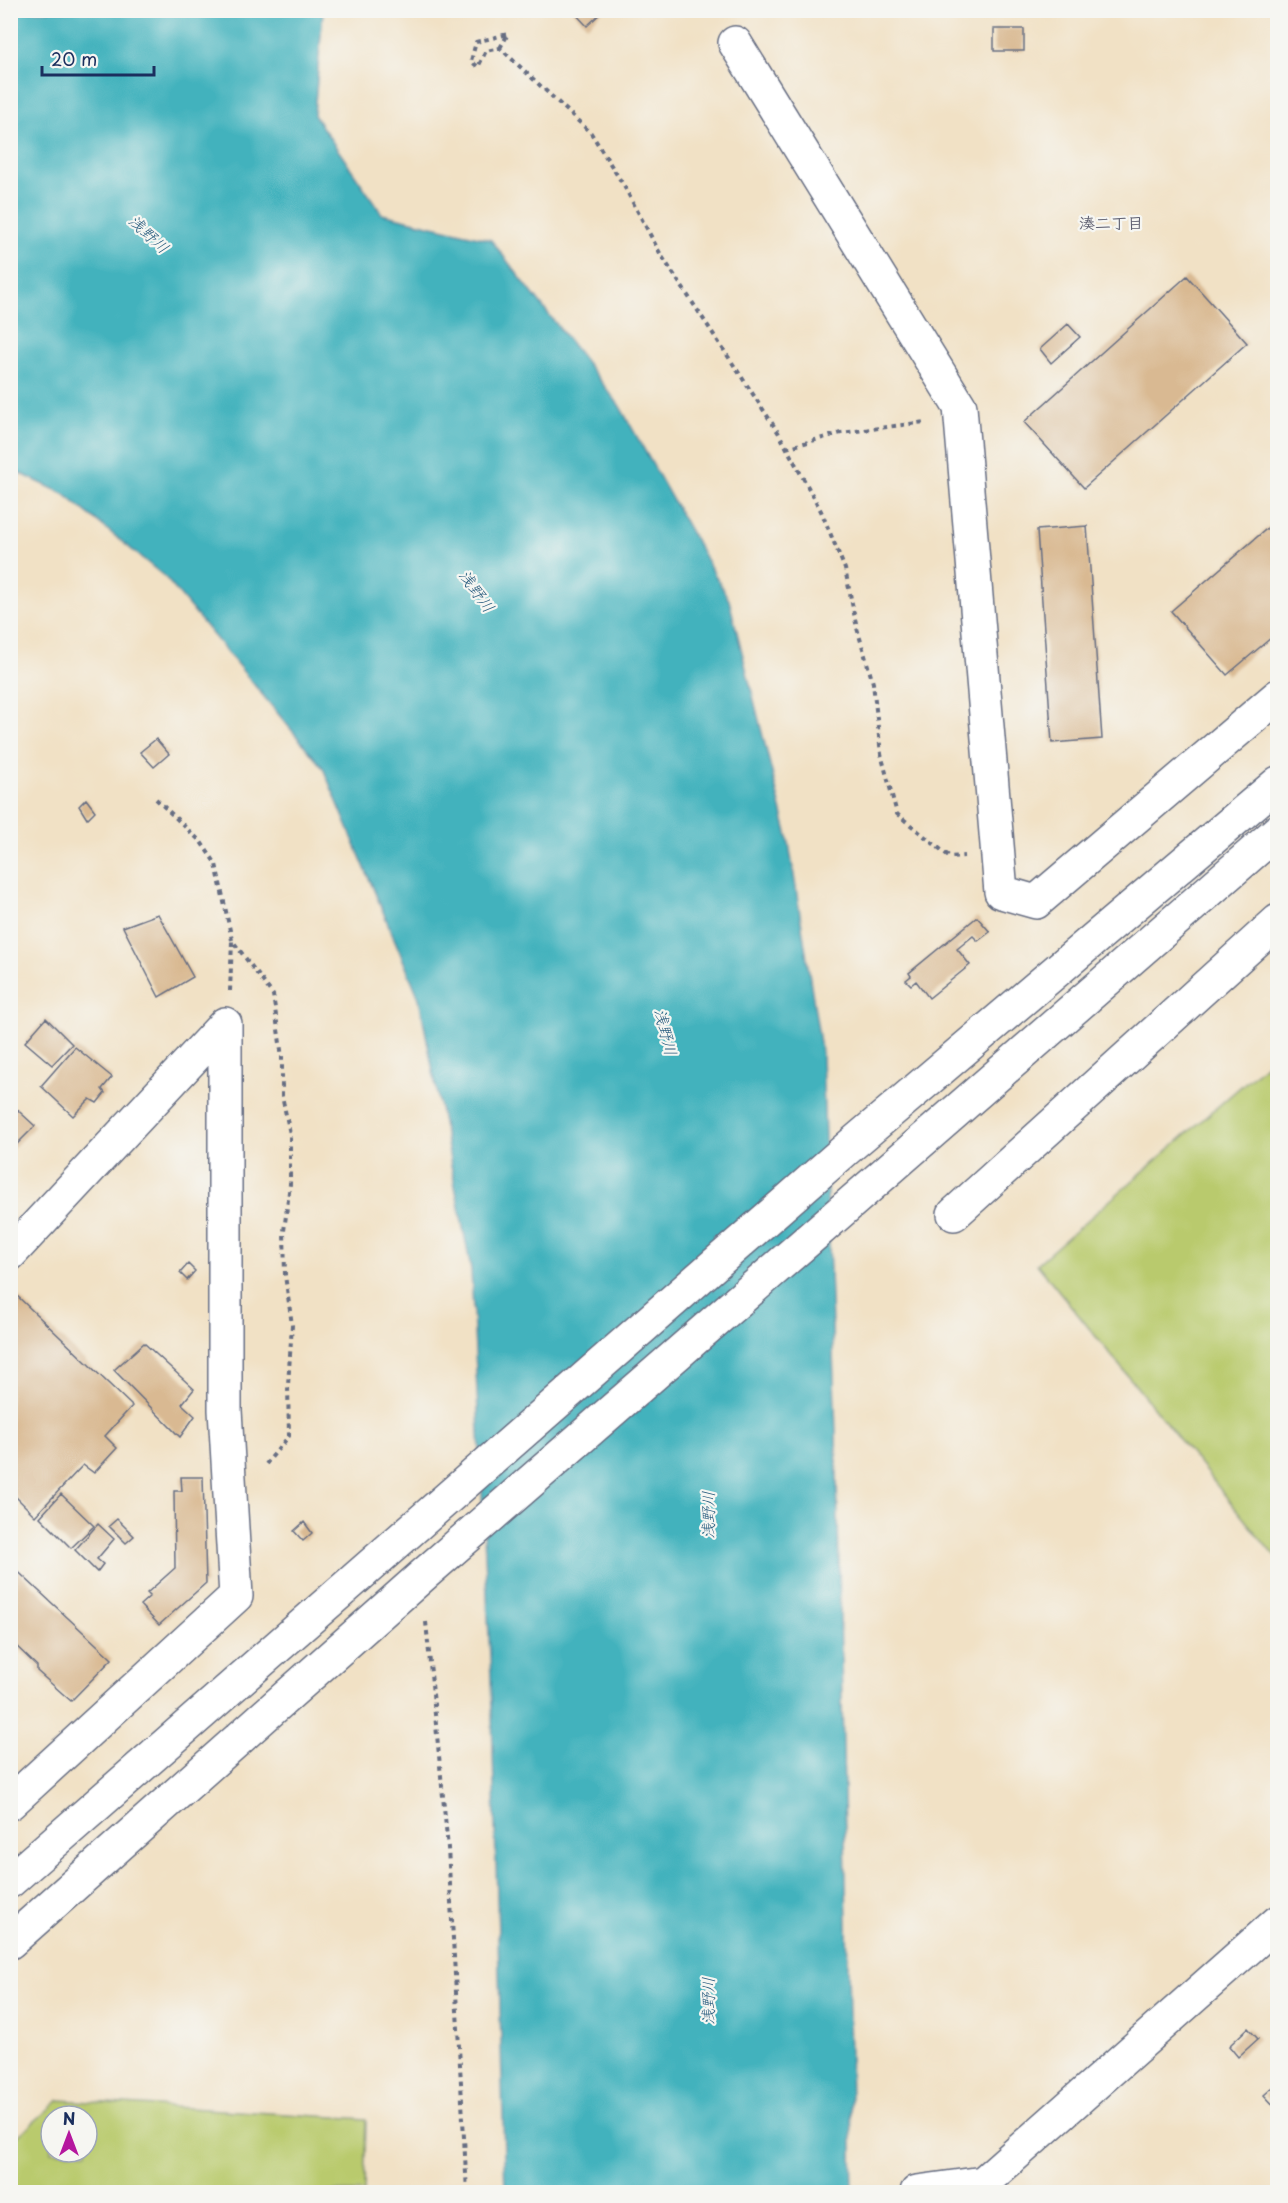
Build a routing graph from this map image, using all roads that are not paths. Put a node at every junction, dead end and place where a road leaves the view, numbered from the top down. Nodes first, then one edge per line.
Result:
1 (735, 42) dead end
2 (1278, 696) edge
3 (1278, 783) edge
4 (1278, 831) edge
5 (1278, 921) edge
6 (954, 1214) dead end
7 (10, 1254) edge
8 (10, 1803) edge
9 (10, 1881) edge
10 (1278, 1922) edge
11 (10, 1942) edge
12 (917, 2193) edge

1 - 2 street
3 - 9 street
4 - 11 street
5 - 6 street
7 - 8 street
10 - 12 street

